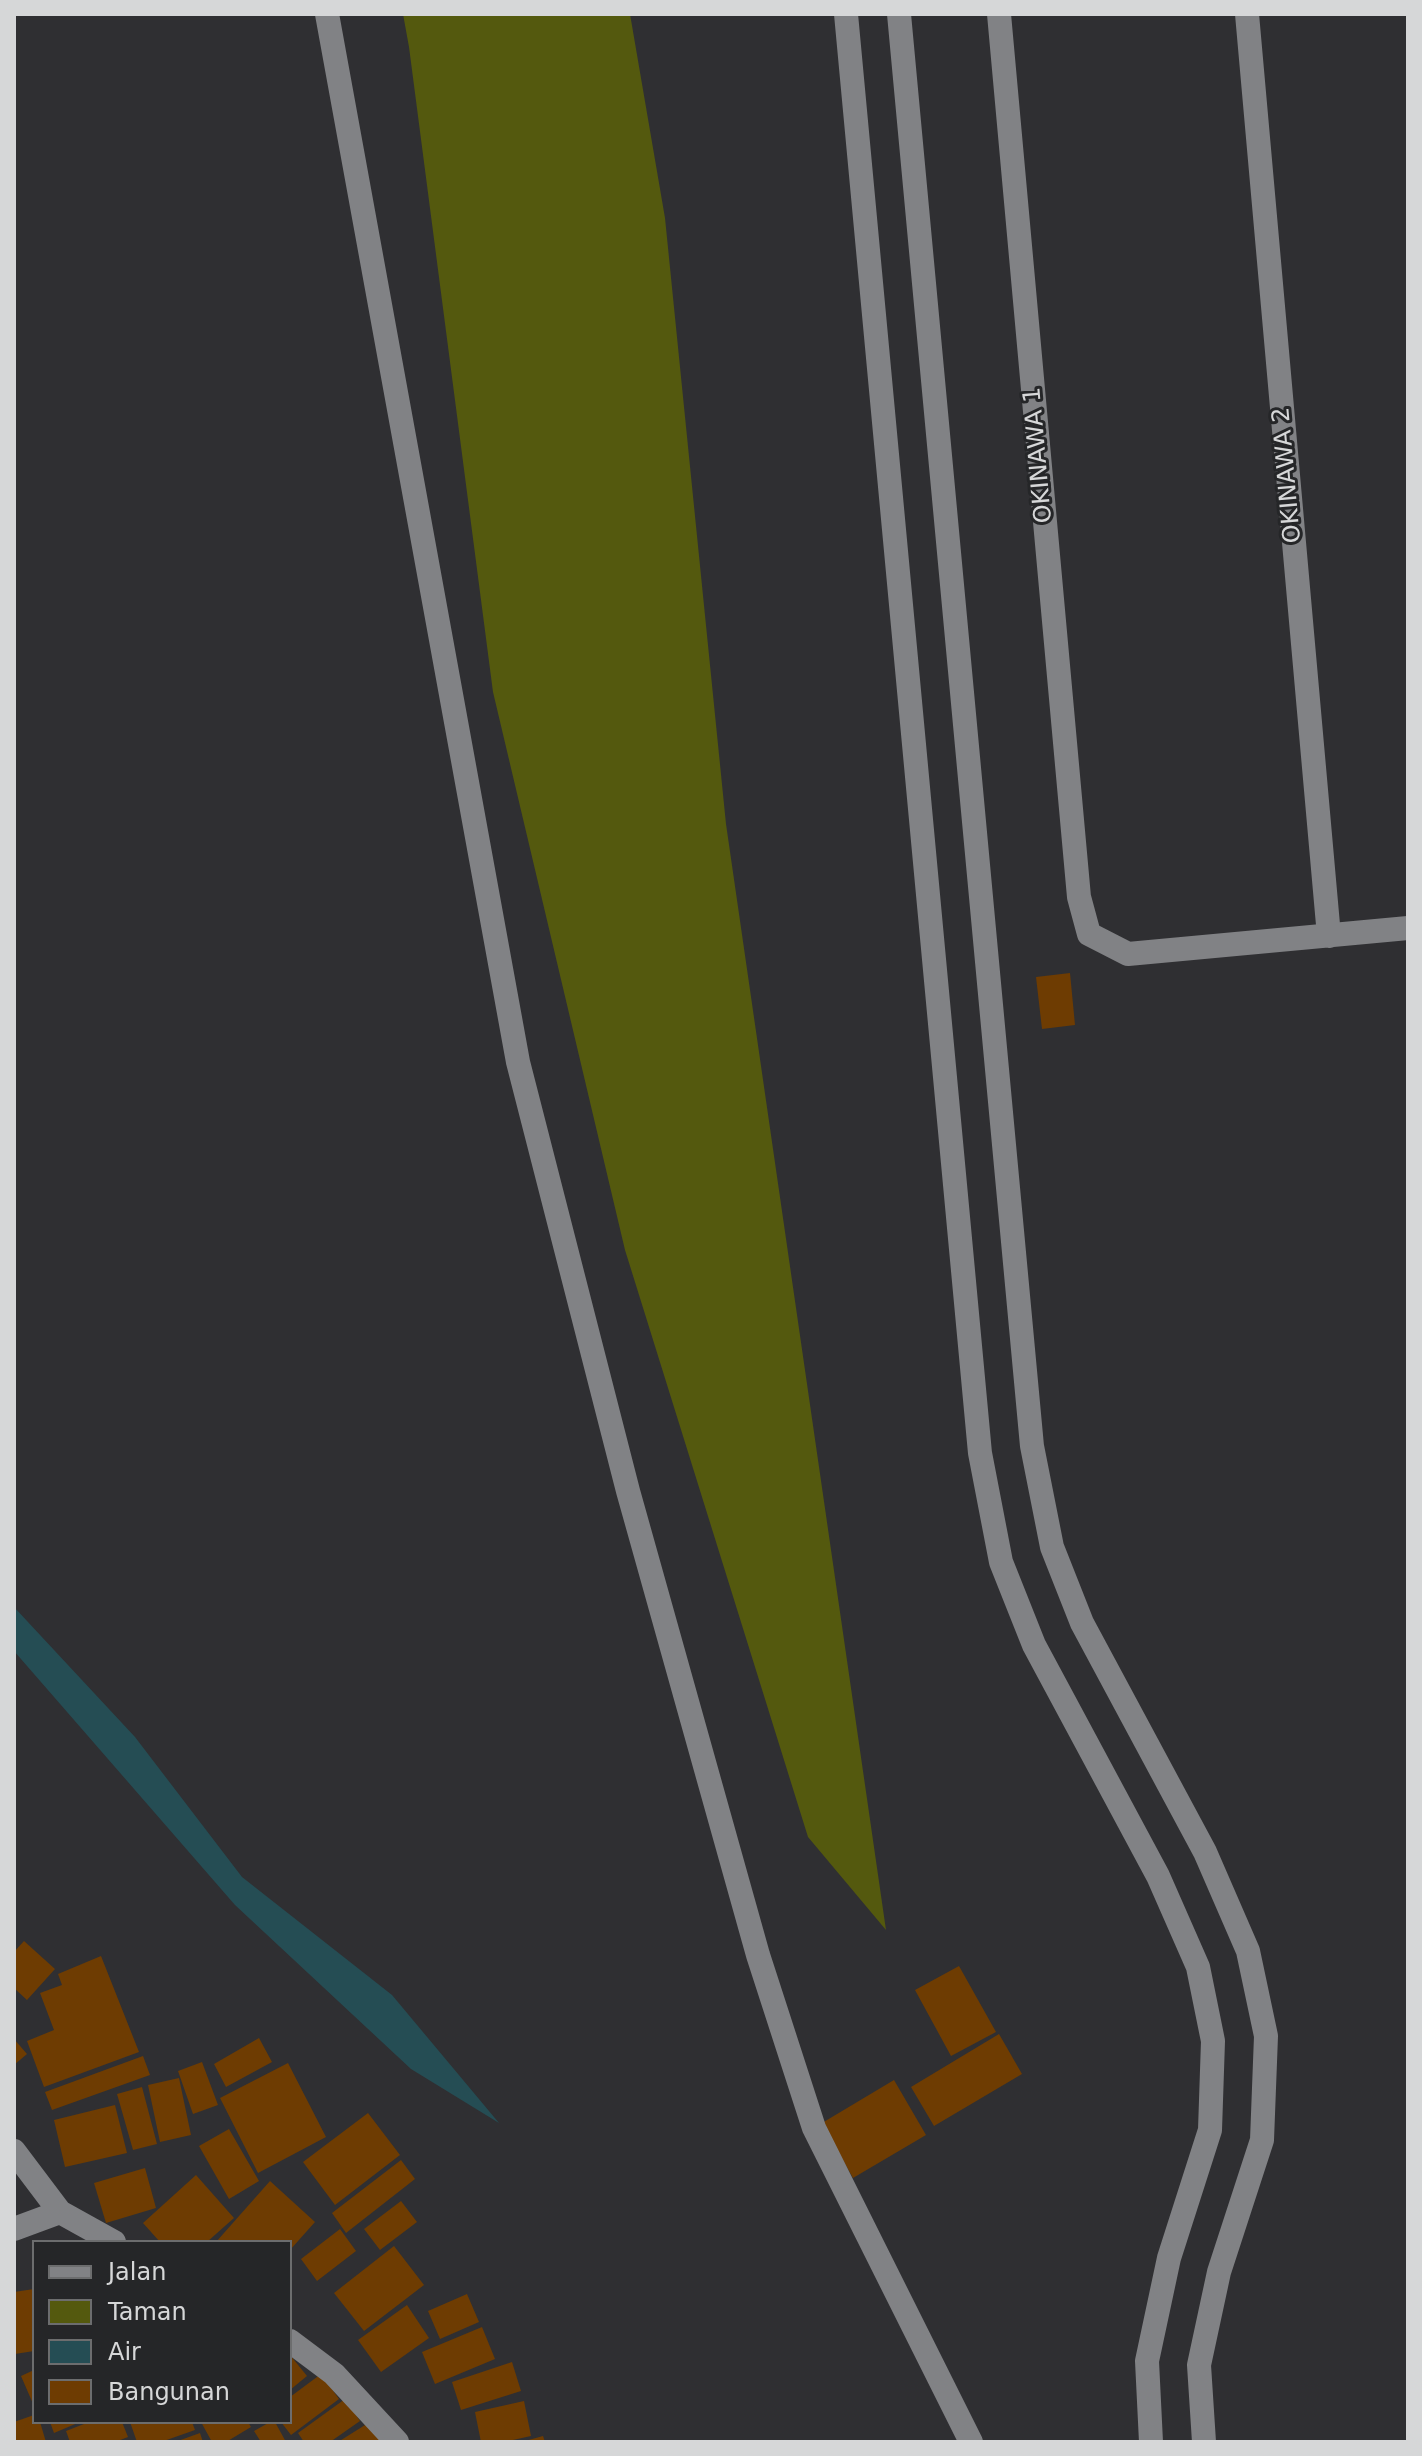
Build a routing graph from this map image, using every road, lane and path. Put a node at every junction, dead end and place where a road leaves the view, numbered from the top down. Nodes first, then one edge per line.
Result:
1 (327, 14) edge
2 (846, 14) edge
3 (899, 14) edge
4 (999, 14) edge
5 (1247, 14) edge
6 (1408, 928) edge
7 (1329, 936) junction
8 (14, 2151) edge
9 (60, 2212) junction
10 (14, 2229) edge
11 (110, 2240) edge
12 (292, 2342) edge
13 (397, 2442) edge
14 (971, 2442) edge
15 (1151, 2442) edge
16 (1204, 2442) edge

1 - 14 street
2 - 15 street
3 - 16 street
4 - 7 street, OKINAWA 1
5 - 7 street, OKINAWA 2
6 - 7 street, OKINAWA 1
8 - 9 street
9 - 10 street
9 - 11 street
12 - 13 street

